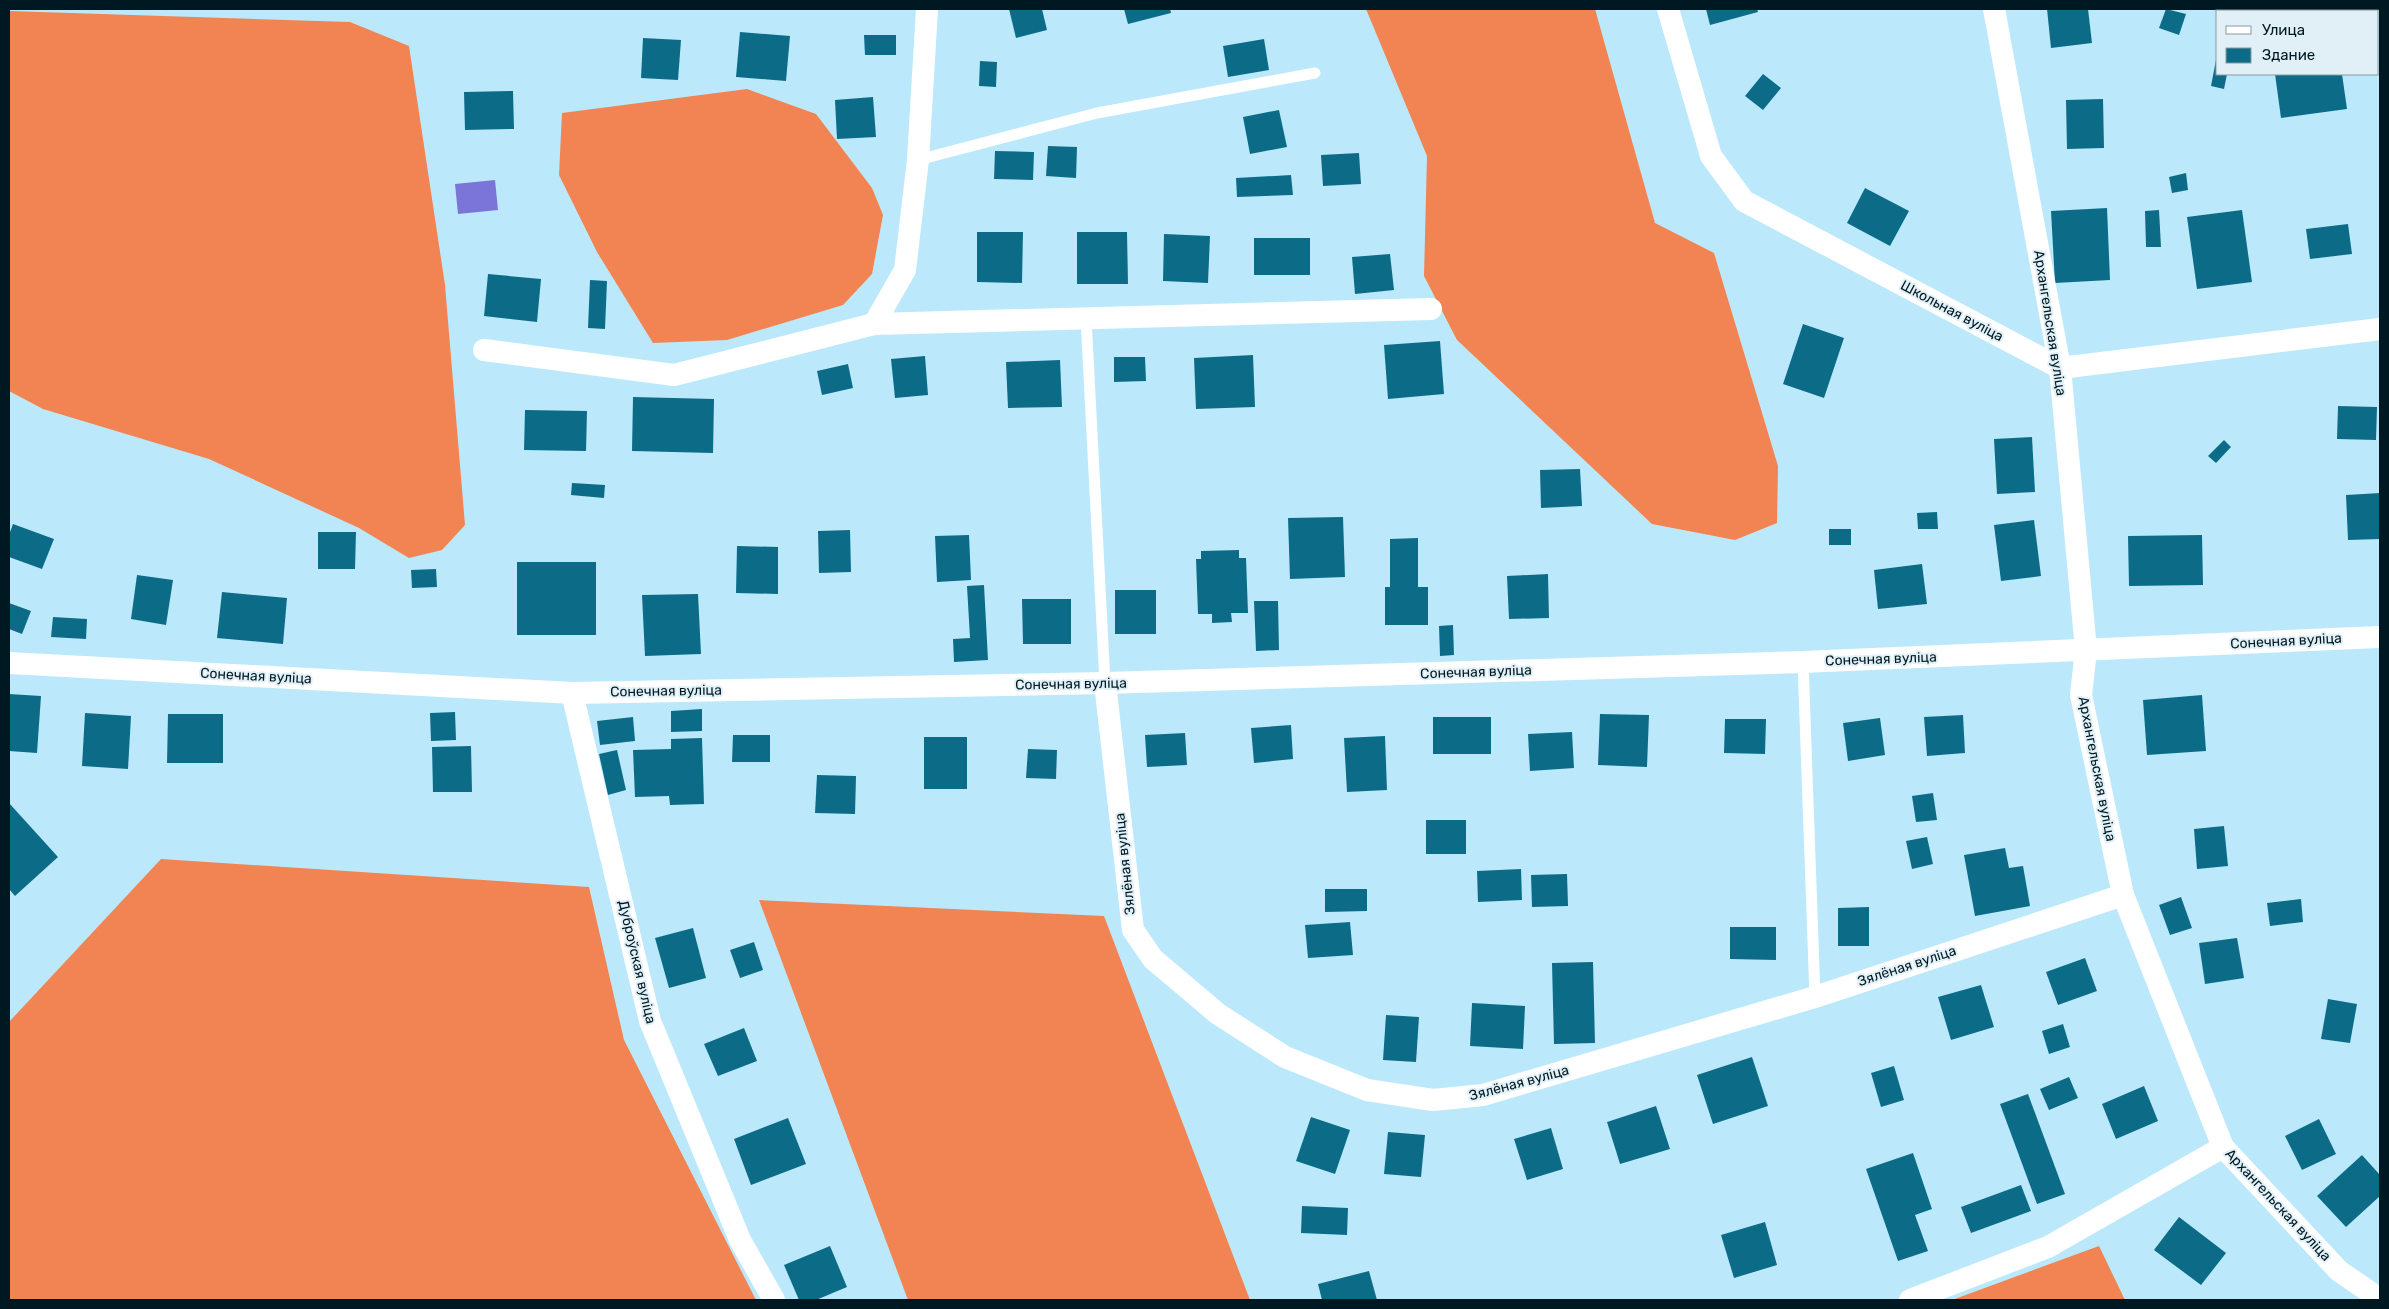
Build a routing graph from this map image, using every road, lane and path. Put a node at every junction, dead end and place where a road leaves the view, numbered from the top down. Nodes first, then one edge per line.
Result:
1 (927, 9) edge
2 (1668, 9) edge
3 (1994, 9) edge
4 (1315, 73) dead end
5 (918, 160) junction
6 (1431, 309) dead end
7 (1086, 318) junction
8 (874, 324) junction
9 (2380, 330) edge
10 (484, 350) dead end
11 (2060, 368) junction
12 (2380, 637) edge
13 (2086, 650) junction
14 (1803, 662) junction
15 (9, 663) edge
16 (1105, 683) junction
17 (572, 693) junction
18 (2123, 894) junction
19 (1815, 997) junction
20 (2223, 1147) junction
21 (2380, 1299) edge
22 (774, 1300) edge
23 (1910, 1300) edge

1 - 5 street
2 - 11 street, Школьная вуліца
3 - 11 street, Архангельская вуліца
4 - 5 lane
5 - 8 street
6 - 7 street
7 - 8 street
7 - 16 lane
8 - 10 street
9 - 11 street
11 - 13 street, Архангельская вуліца
12 - 13 street, Сонечная вуліца
13 - 14 street, Сонечная вуліца
13 - 18 street, Архангельская вуліца
14 - 16 street, Сонечная вуліца
14 - 19 lane
15 - 17 street, Сонечная вуліца
16 - 17 street, Сонечная вуліца
16 - 19 street, Зялёная вуліца
17 - 22 street, Дуброўская вуліца
18 - 19 street, Зялёная вуліца
18 - 20 street, Архангельская вуліца
20 - 21 street, Архангельская вуліца
20 - 23 street

